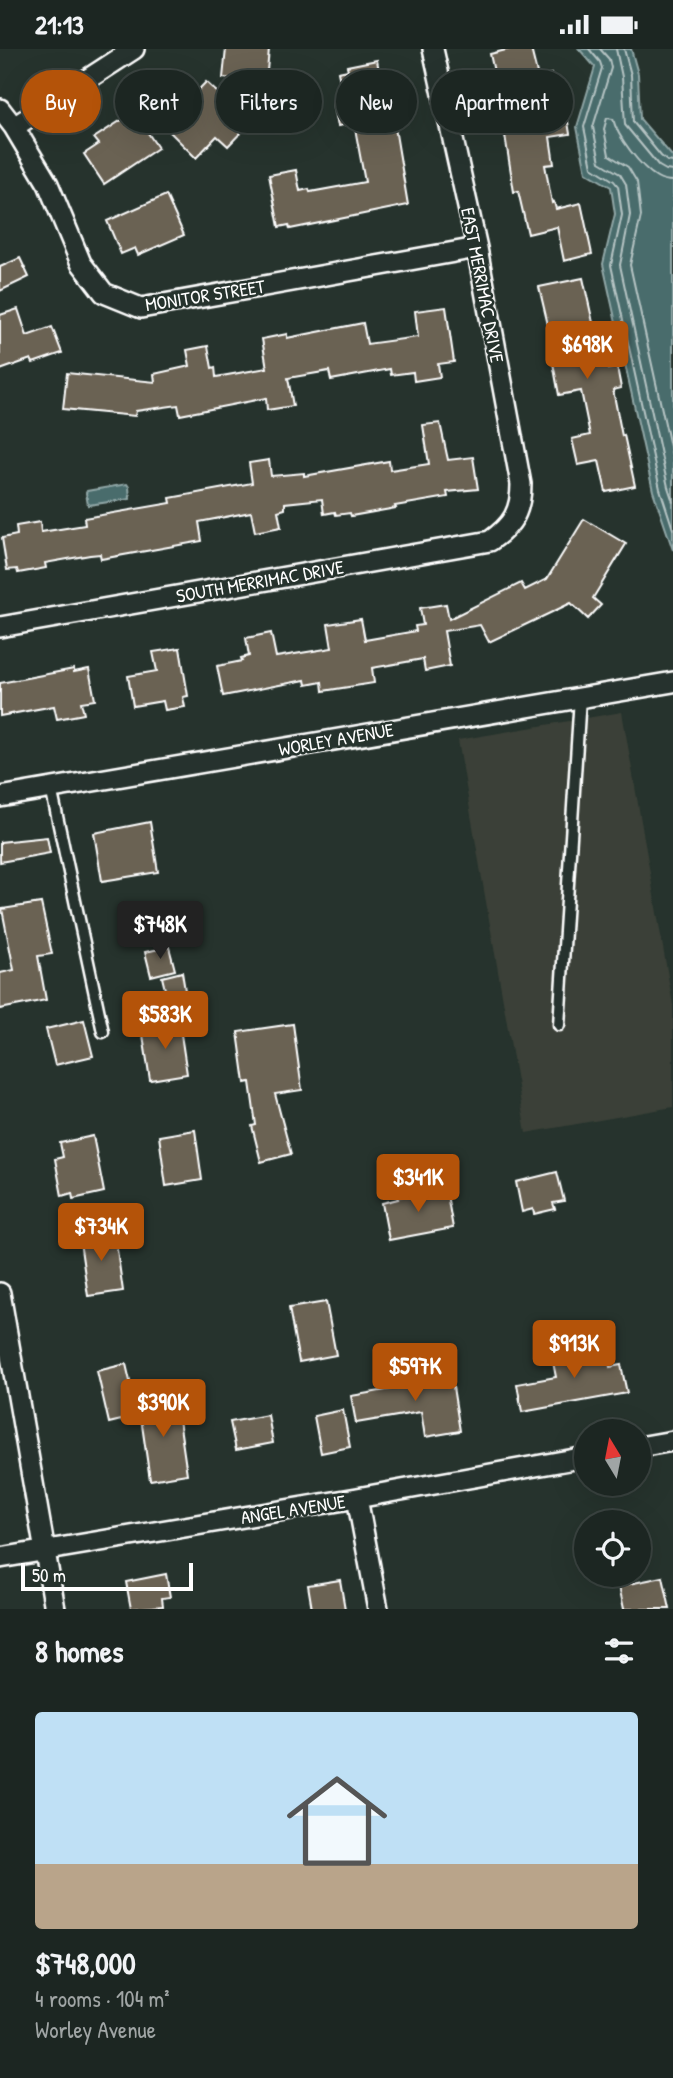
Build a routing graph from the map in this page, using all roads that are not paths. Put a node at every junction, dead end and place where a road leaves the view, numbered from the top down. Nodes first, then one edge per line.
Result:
1 (134, 49) edge
2 (433, 49) edge
3 (0, 109) edge
4 (14, 127) junction
5 (477, 248) junction
6 (512, 520) joint
7 (0, 627) edge
8 (673, 681) edge
9 (580, 697) junction
10 (51, 788) junction
11 (0, 797) edge
12 (559, 1025) dead end
13 (103, 1032) dead end
14 (0, 1293) edge
15 (673, 1441) edge
16 (651, 1445) edge
17 (574, 1459) edge
18 (357, 1499) junction
19 (44, 1551) junction
20 (0, 1558) edge
21 (55, 1609) edge
22 (378, 1609) edge

1 - 4 street
2 - 5 street, EAST MERRIMAC DRIVE
3 - 4 street, MONITOR STREET
4 - 5 street, MONITOR STREET
5 - 6 street, EAST MERRIMAC DRIVE
6 - 7 street, SOUTH MERRIMAC DRIVE
8 - 9 street, WORLEY AVENUE
9 - 10 street, WORLEY AVENUE
9 - 12 lane
10 - 11 street, WORLEY AVENUE
10 - 13 lane
14 - 19 street
15 - 16 street
17 - 18 street, ANGEL AVENUE
18 - 19 street, ANGEL AVENUE
18 - 22 street
19 - 20 street, ANGEL AVENUE
19 - 21 street

